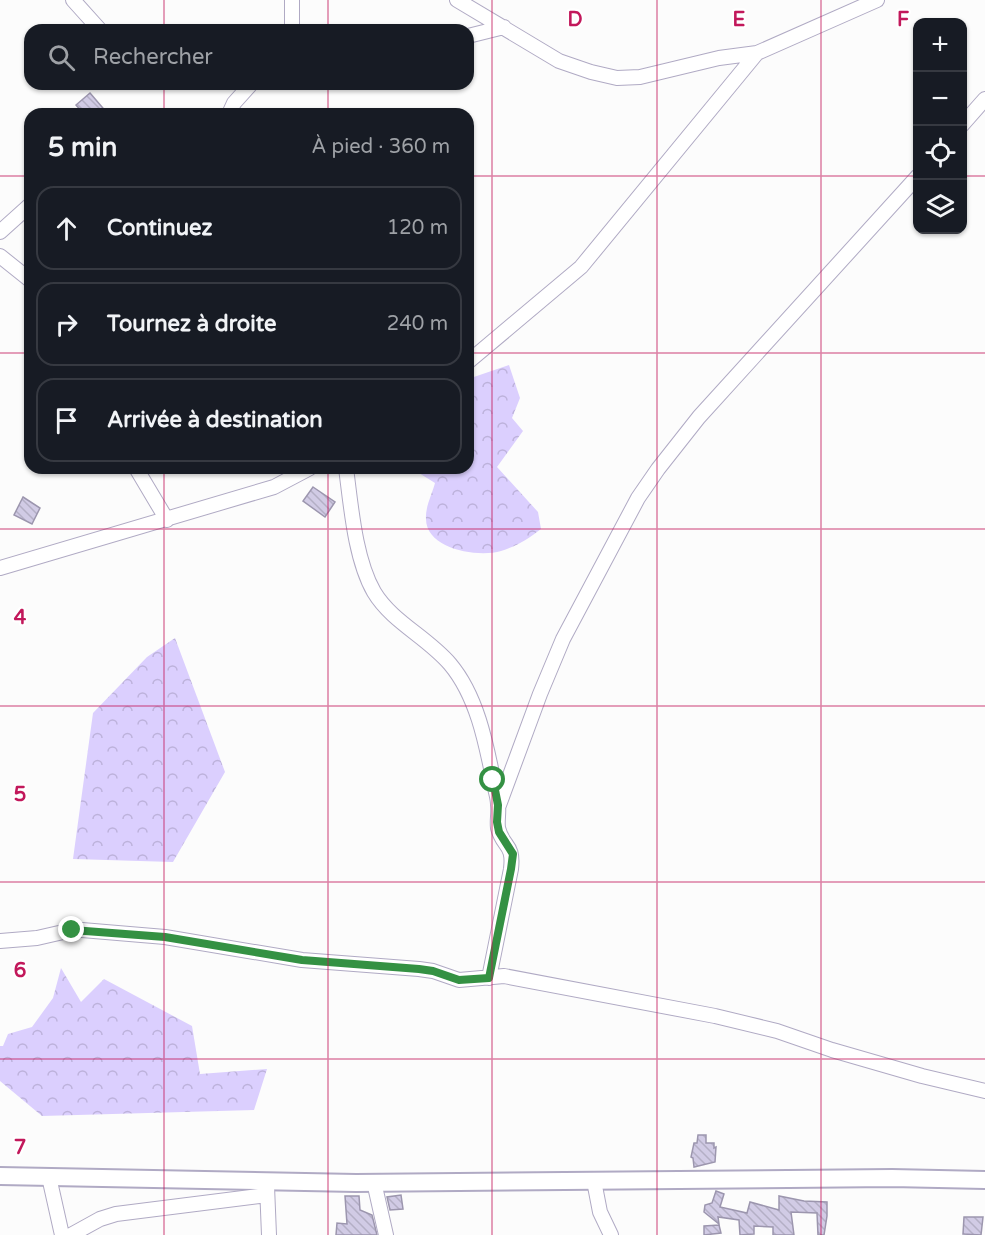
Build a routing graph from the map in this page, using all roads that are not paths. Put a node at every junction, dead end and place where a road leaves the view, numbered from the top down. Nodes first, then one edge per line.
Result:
1 (74, 0) edge
2 (292, 0) edge
3 (457, 0) edge
4 (877, 0) edge
5 (95, 24) edge
6 (292, 24) edge
7 (504, 27) junction
8 (474, 34) edge
9 (757, 52) junction
10 (246, 90) edge
11 (985, 99) edge
12 (231, 108) edge
13 (967, 120) edge
14 (914, 180) edge
15 (24, 210) edge
16 (0, 232) edge
17 (0, 256) edge
18 (24, 275) edge
19 (474, 357) edge
20 (140, 474) edge
21 (299, 474) edge
22 (347, 474) edge
23 (167, 520) junction
24 (0, 568) edge
25 (498, 805) junction
26 (0, 941) edge
27 (489, 978) junction
28 (985, 1091) edge
29 (0, 1176) edge
30 (50, 1177) junction
31 (985, 1180) edge
32 (594, 1181) junction
33 (374, 1182) junction
34 (267, 1188) junction
35 (62, 1235) edge
36 (71, 1235) edge
37 (269, 1235) edge
38 (386, 1235) edge
39 (611, 1235) edge

1 - 5 street
2 - 6 street
3 - 7 street
4 - 9 street
7 - 8 street
7 - 9 street
9 - 19 street
10 - 12 street
11 - 13 street
14 - 25 street
15 - 16 street
17 - 18 street
20 - 23 street
21 - 23 street
22 - 25 street
23 - 24 street
25 - 27 street
26 - 27 street
27 - 28 street
29 - 30 street
30 - 34 street
30 - 35 street
31 - 32 street
32 - 33 street
32 - 39 street
33 - 34 street
33 - 38 street
34 - 36 street
34 - 37 street

